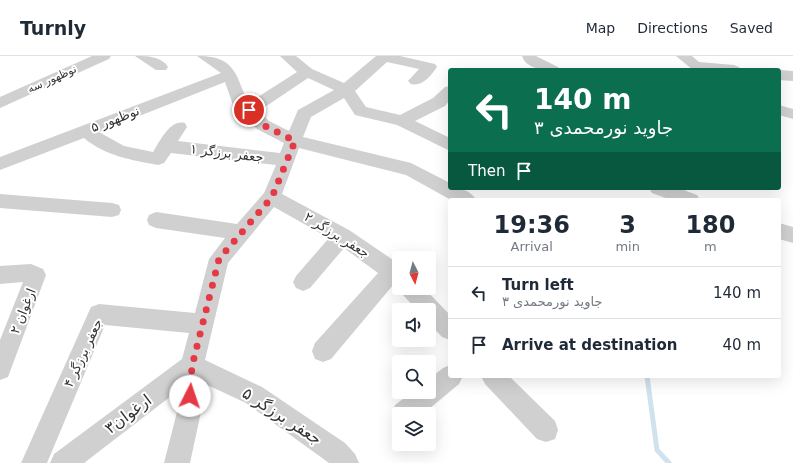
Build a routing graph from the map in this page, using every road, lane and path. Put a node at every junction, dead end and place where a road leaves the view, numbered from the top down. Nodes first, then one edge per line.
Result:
1 (104, 56) edge
2 (142, 56) edge
3 (204, 56) edge
4 (287, 56) edge
5 (384, 56) edge
6 (529, 56) edge
7 (683, 56) edge
8 (87, 59) edge
9 (161, 67) dead end
10 (699, 67) edge
11 (549, 68) edge
12 (711, 68) edge
13 (307, 72) junction
14 (230, 75) junction
15 (781, 75) edge
16 (793, 76) edge
17 (416, 81) dead end
18 (346, 90) junction
19 (448, 93) edge
20 (0, 103) edge
21 (249, 110) junction
22 (781, 111) edge
23 (793, 114) edge
24 (402, 121) junction
25 (179, 127) dead end
26 (86, 130) junction
27 (295, 141) junction
28 (448, 144) edge
29 (159, 158) junction
30 (287, 160) junction
31 (0, 164) edge
32 (0, 174) edge
33 (0, 178) edge
34 (448, 190) edge
35 (448, 190) edge
36 (665, 191) edge
37 (272, 197) junction
38 (463, 198) edge
39 (685, 198) edge
40 (0, 201) edge
41 (112, 210) dead end
42 (156, 220) dead end
43 (241, 232) junction
44 (781, 232) edge
45 (793, 235) edge
46 (342, 236) junction
47 (392, 271) edge
48 (0, 275) edge
49 (392, 278) edge
50 (303, 282) dead end
51 (417, 295) edge
52 (202, 324) junction
53 (448, 328) edge
54 (322, 350) dead end
55 (192, 366) junction
56 (0, 369) edge
57 (449, 378) edge
58 (495, 378) edge
59 (413, 407) edge
60 (546, 430) dead end
61 (34, 463) edge
62 (63, 463) edge
63 (177, 463) edge
64 (346, 463) edge

1 - 8 street, نوظهور سه
2 - 9 street
3 - 14 street
4 - 13 street
5 - 17 street
5 - 18 street
6 - 11 street
7 - 10 street
8 - 20 street, نوظهور سه
10 - 12 street
13 - 18 street
13 - 21 street
14 - 21 street
14 - 26 street, نوظهور ۵
15 - 16 street
18 - 24 street
18 - 27 street
19 - 24 street
21 - 27 street
22 - 23 street
24 - 28 street
25 - 29 street
26 - 29 street, جعفر برزگر ۱
26 - 31 street, نوظهور ۵
27 - 30 street
27 - 34 street
29 - 30 street, جعفر برزگر ۱
30 - 37 street
32 - 33 street
35 - 38 street
36 - 39 street
37 - 43 street
37 - 46 street, جعفر برزگر ۲
40 - 41 street
42 - 43 street
43 - 52 street
44 - 45 street
46 - 47 street, جعفر برزگر ۲
46 - 50 street
48 - 56 street, ارغوان ۲
49 - 54 street
51 - 53 street
52 - 55 street
52 - 61 street, جعفر برزگر ۴
55 - 62 street, ارغوان۳
55 - 63 street
55 - 64 street, جعفر برزگر ۵
57 - 59 street
58 - 60 street

